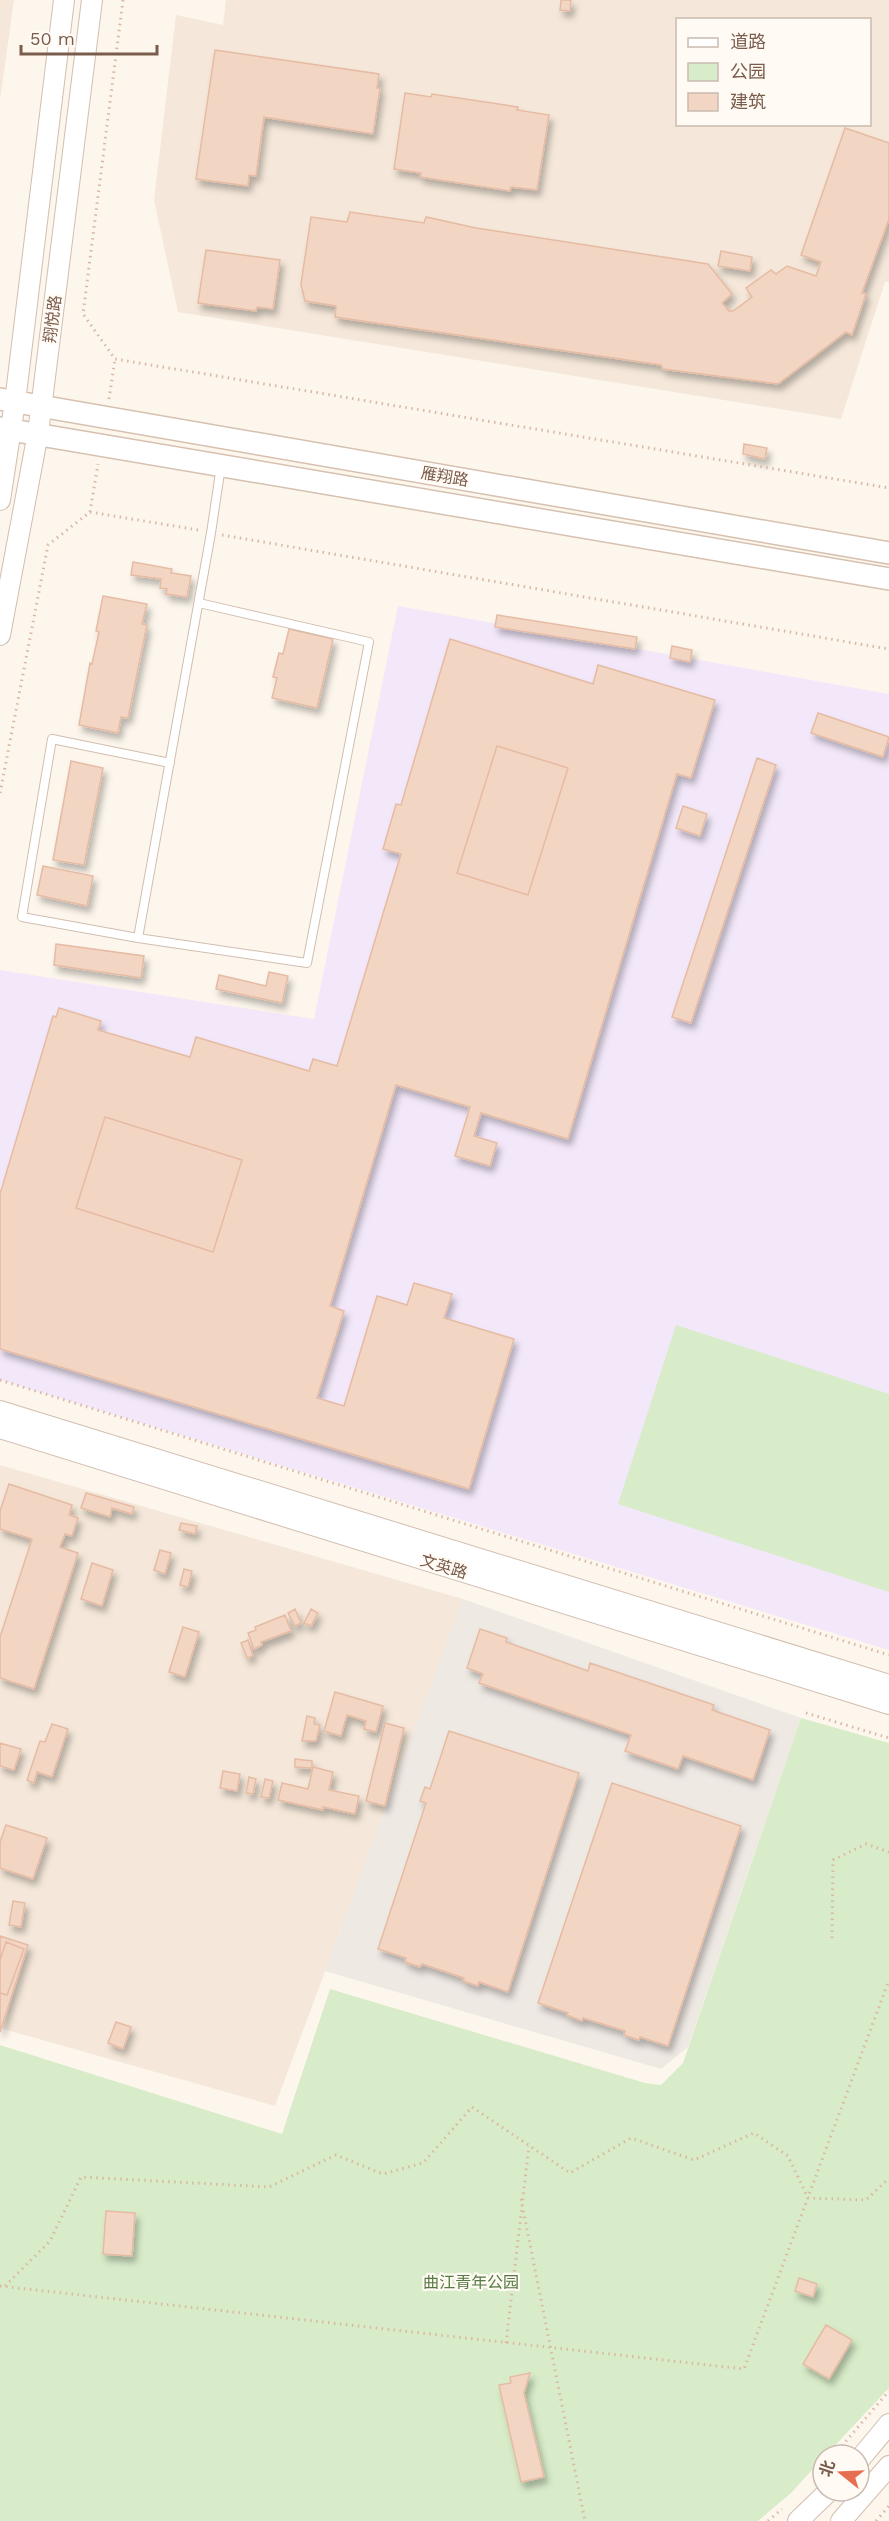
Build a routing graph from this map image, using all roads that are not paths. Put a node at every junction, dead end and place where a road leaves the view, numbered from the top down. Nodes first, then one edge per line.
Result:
1 (64, 0) edge
2 (92, 0) edge
3 (8, 400) edge
4 (42, 405) junction
5 (6, 429) edge
6 (38, 433) junction
7 (221, 464) junction
8 (0, 500) edge
9 (889, 554) edge
10 (889, 579) edge
11 (199, 603) junction
12 (0, 635) edge
13 (170, 763) junction
14 (138, 938) junction
15 (0, 1411) edge
16 (0, 1428) edge
17 (889, 1685) edge
18 (889, 1704) edge
19 (889, 2424) edge
20 (871, 2446) edge
21 (889, 2466) edge
22 (817, 2503) edge
23 (798, 2521) edge
24 (841, 2521) edge

1 - 3 street, 翔悦路
2 - 4 street, 翔悦路
3 - 4 main road, 雁翔路
3 - 5 street, 翔悦路
4 - 6 street, 翔悦路
4 - 9 main road, 雁翔路
5 - 6 main road, 雁翔路
5 - 8 street, 翔悦路
6 - 7 main road, 雁翔路
6 - 12 street, 翔悦路
7 - 10 main road, 雁翔路
7 - 11 lane
11 - 13 lane
11 - 14 lane
13 - 14 lane
13 - 14 lane
15 - 17 street, 文英路
16 - 18 street, 文英路
19 - 20 street
21 - 24 street
22 - 23 street

